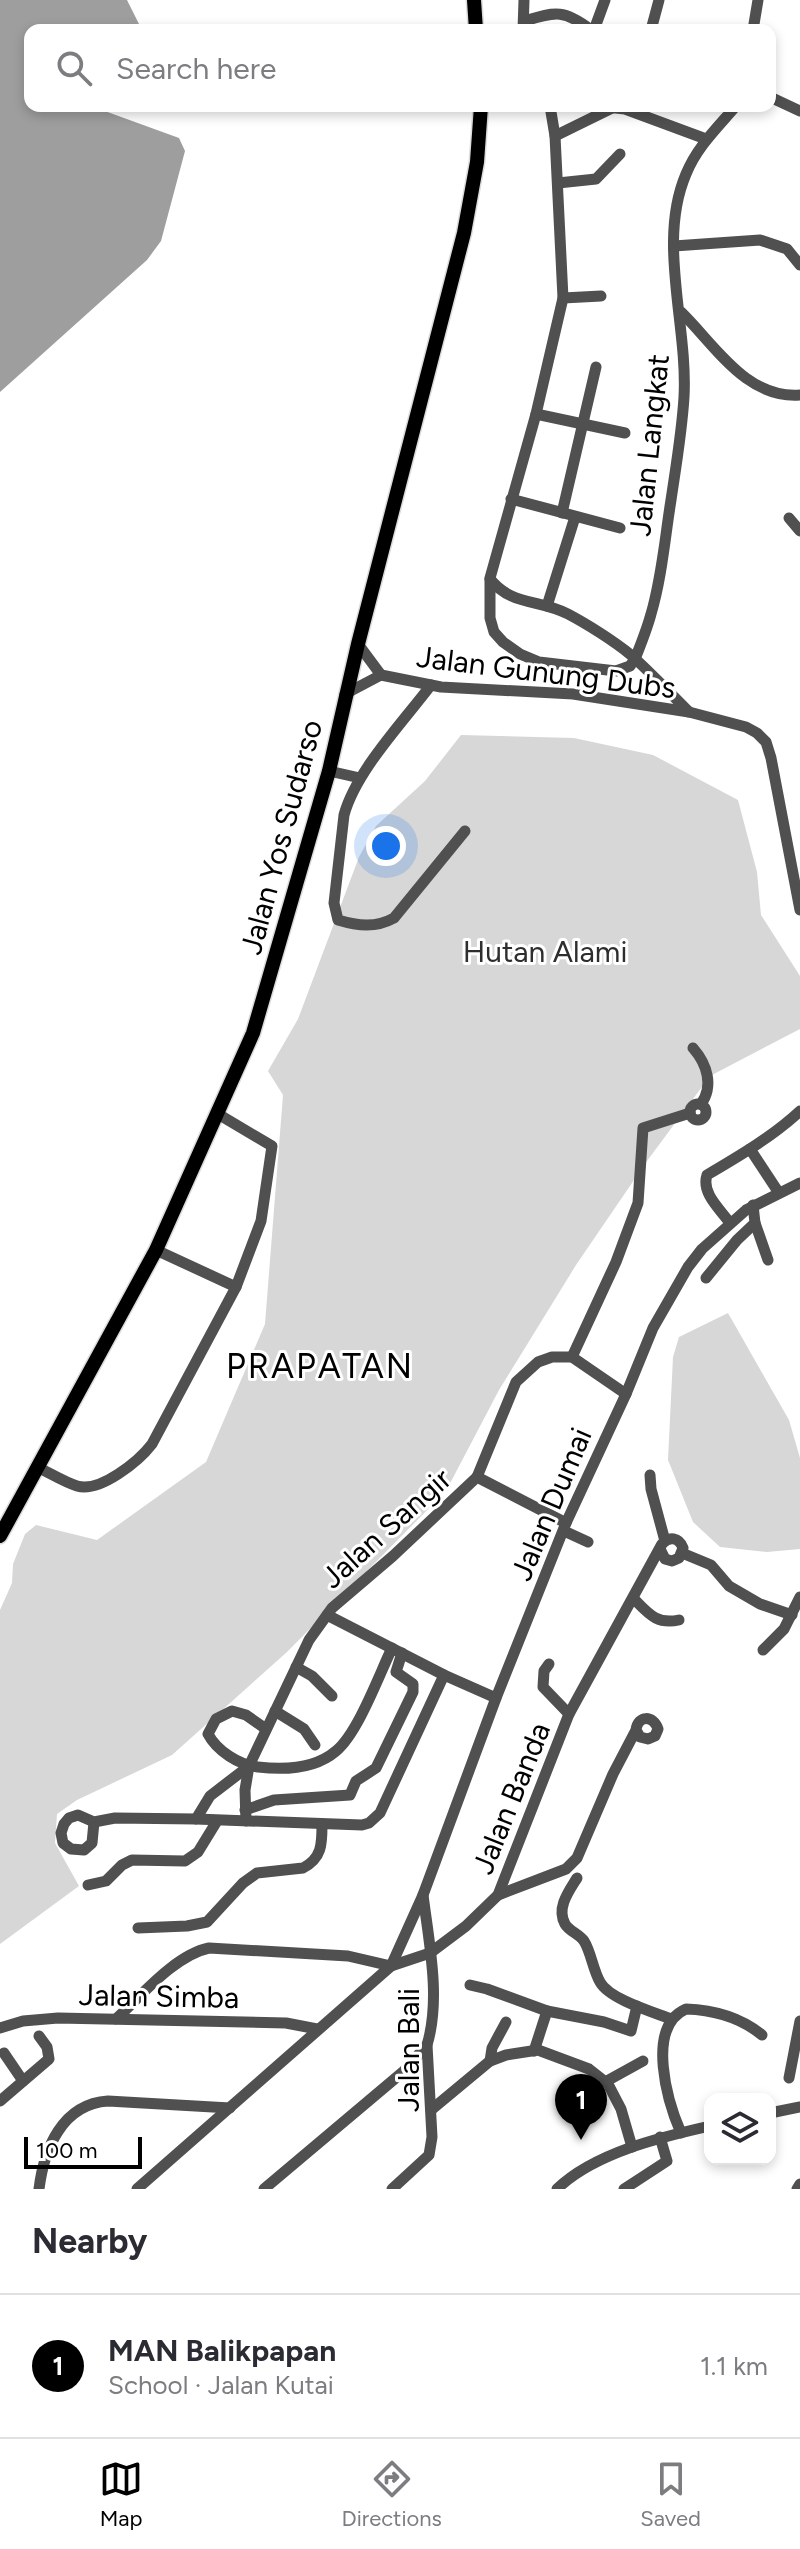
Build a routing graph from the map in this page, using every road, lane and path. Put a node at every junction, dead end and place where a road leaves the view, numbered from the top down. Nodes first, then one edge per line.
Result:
1 (474, 0) edge
2 (524, 0) edge
3 (605, 0) edge
4 (659, 0) edge
5 (758, 0) edge
6 (476, 24) edge
7 (524, 24) edge
8 (527, 24) edge
9 (584, 24) edge
10 (595, 24) edge
11 (653, 24) edge
12 (754, 24) edge
13 (776, 100) edge
14 (800, 111) edge
15 (481, 112) edge
16 (551, 112) edge
17 (610, 112) edge
18 (634, 112) edge
19 (731, 112) edge
20 (555, 136) junction
21 (706, 139) junction
22 (620, 154) dead end
23 (558, 183) junction
24 (674, 246) junction
25 (800, 265) edge
26 (601, 296) dead end
27 (563, 298) junction
28 (680, 311) junction
29 (596, 367) dead end
30 (800, 395) edge
31 (536, 414) junction
32 (583, 426) junction
33 (625, 433) dead end
34 (511, 499) junction
35 (562, 513) junction
36 (575, 517) junction
37 (789, 518) dead end
38 (620, 528) dead end
39 (800, 531) edge
40 (490, 578) junction
41 (547, 606) junction
42 (358, 644) junction
43 (635, 659) junction
44 (381, 675) junction
45 (431, 685) junction
46 (345, 694) junction
47 (689, 712) junction
48 (329, 771) junction
49 (360, 778) junction
50 (465, 831) dead end
51 (800, 910) edge
52 (693, 1048) dead end
53 (800, 1111) edge
54 (218, 1114) junction
55 (750, 1149) junction
56 (798, 1187) edge
57 (779, 1193) junction
58 (753, 1205) junction
59 (730, 1223) junction
60 (755, 1223) junction
61 (156, 1250) junction
62 (768, 1260) dead end
63 (706, 1278) dead end
64 (236, 1287) junction
65 (572, 1357) junction
66 (626, 1394) junction
67 (37, 1467) junction
68 (650, 1475) dead end
69 (477, 1477) junction
70 (565, 1527) junction
71 (0, 1536) edge
72 (588, 1542) dead end
73 (663, 1545) junction
74 (682, 1553) junction
75 (800, 1597) edge
76 (633, 1598) junction
77 (327, 1615) junction
78 (792, 1615) junction
79 (679, 1620) dead end
80 (397, 1650) junction
81 (763, 1650) dead end
82 (549, 1664) dead end
83 (296, 1667) junction
84 (444, 1675) junction
85 (332, 1696) dead end
86 (496, 1698) junction
87 (275, 1711) junction
88 (569, 1714) junction
89 (266, 1729) junction
90 (636, 1730) dead end
91 (315, 1745) dead end
92 (249, 1766) junction
93 (246, 1815) junction
94 (196, 1819) junction
95 (217, 1821) junction
96 (94, 1822) dead end
97 (322, 1825) junction
98 (577, 1878) dead end
99 (88, 1885) dead end
100 (423, 1895) junction
101 (498, 1895) junction
102 (138, 1928) dead end
103 (430, 1953) junction
104 (391, 1966) junction
105 (470, 1985) dead end
106 (637, 2006) junction
107 (547, 2011) junction
108 (116, 2019) junction
109 (671, 2019) junction
110 (800, 2021) edge
111 (506, 2022) dead end
112 (0, 2028) edge
113 (317, 2029) junction
114 (762, 2035) dead end
115 (39, 2036) dead end
116 (427, 2045) junction
117 (534, 2051) junction
118 (4, 2053) dead end
119 (490, 2061) junction
120 (643, 2061) dead end
121 (789, 2078) dead end
122 (23, 2081) junction
123 (605, 2082) junction
124 (0, 2101) edge
125 (800, 2107) edge
126 (230, 2108) junction
127 (431, 2110) junction
128 (776, 2112) edge
129 (704, 2127) edge
130 (681, 2133) junction
131 (660, 2137) junction
132 (632, 2147) junction
133 (800, 2184) edge
134 (39, 2189) edge
135 (137, 2189) edge
136 (264, 2189) edge
137 (392, 2189) edge
138 (557, 2189) edge
139 (624, 2189) edge
140 (797, 2189) edge

1 - 6 main road
2 - 7 street
3 - 10 street
4 - 11 street
5 - 12 street
8 - 9 street
13 - 14 street
15 - 42 main road, Jalan Yos Sudarso
16 - 20 street
17 - 20 street
18 - 21 street
19 - 21 street, Jalan Langkat
20 - 23 street
21 - 24 street, Jalan Langkat
22 - 23 street
23 - 27 street
24 - 25 street
24 - 28 street, Jalan Langkat
26 - 27 street
27 - 31 street
28 - 30 street
28 - 43 street, Jalan Langkat
29 - 32 street
31 - 32 street
31 - 34 street
32 - 33 street
32 - 35 street
34 - 35 street
34 - 40 street
35 - 36 street
36 - 38 street
36 - 41 street
37 - 39 street
40 - 41 street
40 - 43 street
41 - 43 street
42 - 44 street
42 - 46 main road, Jalan Yos Sudarso
43 - 47 street
44 - 45 street, Jalan Gunung Dubs
44 - 46 street
45 - 47 street, Jalan Gunung Dubs
45 - 49 street
46 - 48 main road, Jalan Yos Sudarso
47 - 51 street, Jalan Gunung Dubs
48 - 49 street
48 - 54 main road, Jalan Yos Sudarso
49 - 50 street
52 - 65 street
53 - 55 street
54 - 61 main road, Jalan Yos Sudarso
54 - 64 street
55 - 57 street
55 - 59 street
56 - 57 street, Jalan Dumai
57 - 58 street, Jalan Dumai
58 - 59 street, Jalan Dumai
58 - 60 street
59 - 66 street, Jalan Dumai
60 - 62 street
60 - 63 street
61 - 64 street
61 - 67 main road, Jalan Yos Sudarso
64 - 67 street
65 - 66 street
65 - 69 street, Jalan Sangir
66 - 70 street, Jalan Dumai
67 - 71 main road, Jalan Yos Sudarso
68 - 73 street
69 - 70 street, Jalan Sangir
69 - 77 street, Jalan Sangir
70 - 72 street, Jalan Sangir
70 - 86 street, Jalan Dumai
73 - 74 street
73 - 74 street
73 - 76 street, Jalan Banda
74 - 78 street
75 - 78 street
76 - 79 street
76 - 88 street, Jalan Banda
77 - 80 street, Jalan Sangir
77 - 83 street, Jalan Sangir
78 - 81 street
80 - 84 street, Jalan Sangir
80 - 92 street
80 - 93 street
82 - 88 street
83 - 85 street
83 - 87 street, Jalan Sangir
84 - 86 street, Jalan Sangir
84 - 97 street
86 - 100 street, Jalan Dumai
87 - 89 street, Jalan Sangir
87 - 91 street
88 - 101 street, Jalan Banda
89 - 92 street, Jalan Sangir
89 - 92 street
90 - 101 street
92 - 93 street, Jalan Sangir
92 - 94 street, Jalan Sangir
93 - 95 street
93 - 97 street
94 - 95 street
94 - 96 street
95 - 99 street
97 - 102 street
98 - 106 street
100 - 103 street, Jalan Bali
100 - 104 street, Jalan Dumai
101 - 103 street, Jalan Banda
103 - 104 street, Jalan Banda
103 - 116 street, Jalan Bali
104 - 108 street
104 - 113 street
105 - 107 street
106 - 107 street
106 - 109 street
107 - 117 street
108 - 112 street, Jalan Simba
108 - 113 street, Jalan Simba
109 - 114 street
109 - 130 street
110 - 121 street
111 - 119 street
113 - 126 street
115 - 122 street
116 - 127 street, Jalan Bali
116 - 136 street
117 - 119 street
117 - 123 street
118 - 122 street
119 - 127 street
120 - 123 street
122 - 124 street
123 - 132 street
125 - 128 street
126 - 134 street
126 - 135 street
127 - 137 street, Jalan Bali
129 - 130 street
130 - 131 street
131 - 132 street
131 - 139 street
132 - 138 street
133 - 140 street

